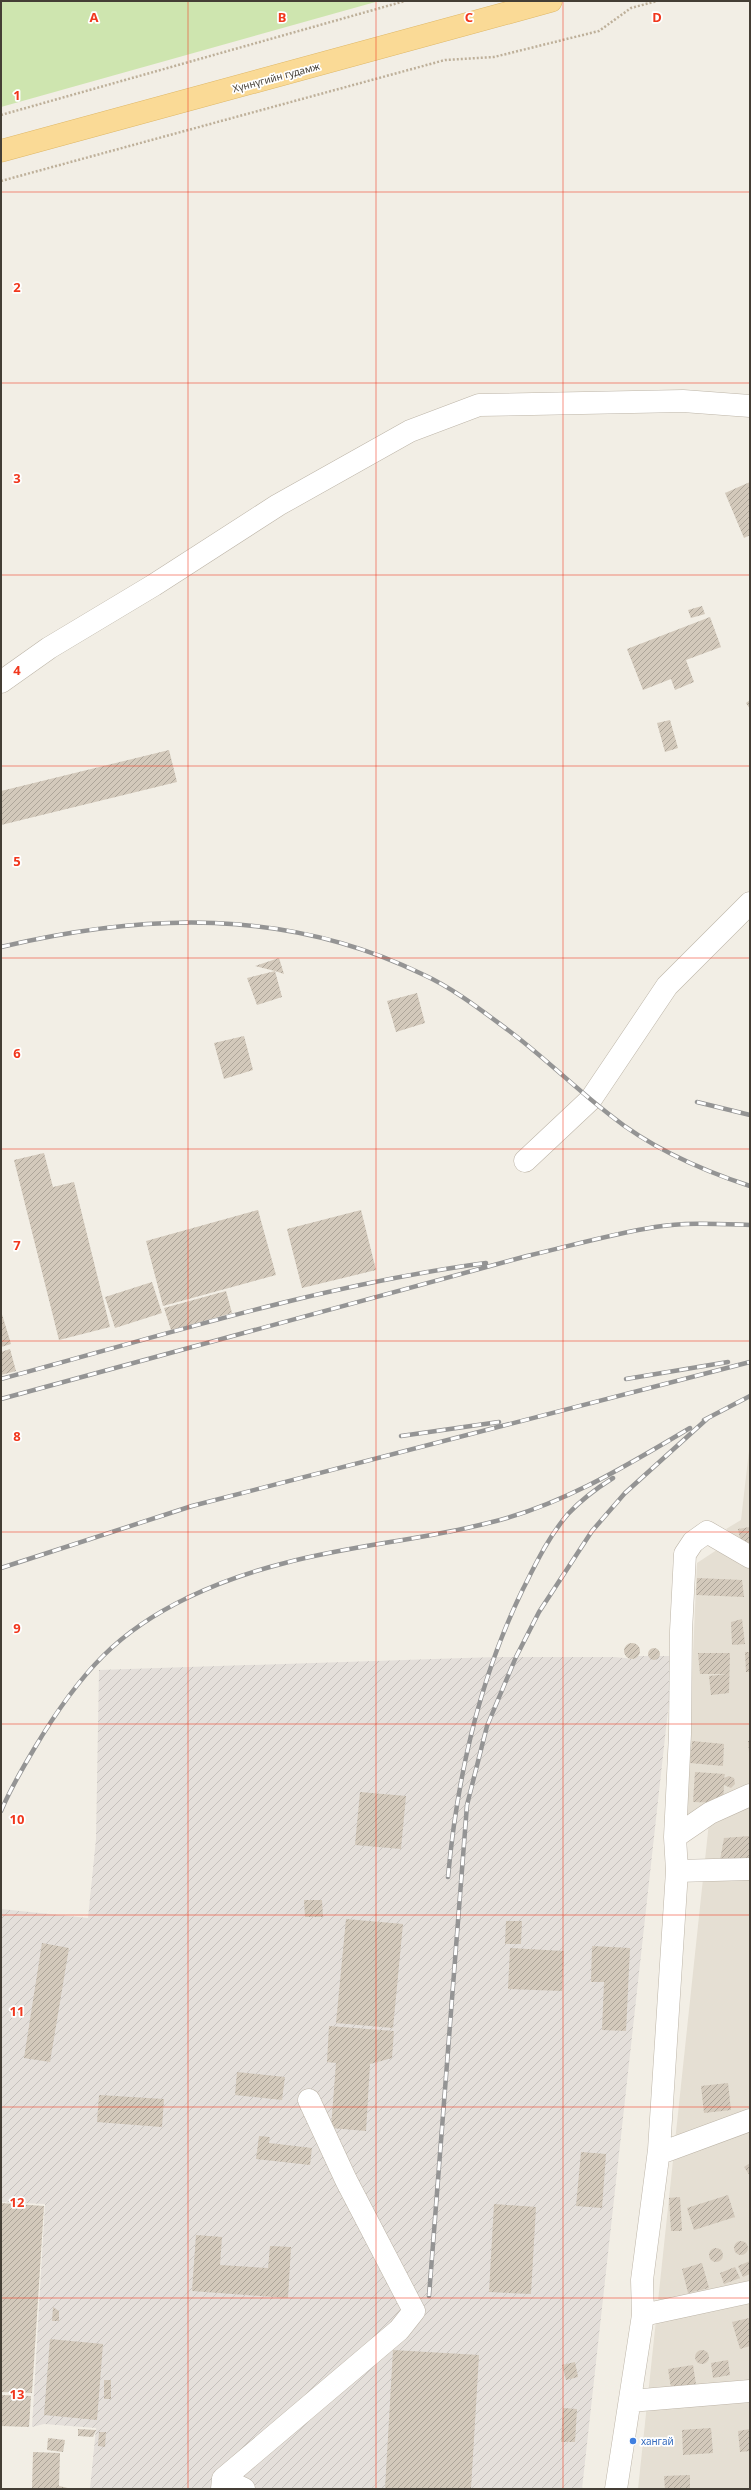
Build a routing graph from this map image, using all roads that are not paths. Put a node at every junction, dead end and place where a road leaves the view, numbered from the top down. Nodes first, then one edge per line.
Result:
1 (551, 1) edge
2 (1, 151) edge
3 (750, 406) edge
4 (1, 682) edge
5 (750, 903) edge
6 (525, 1161) dead end
7 (750, 1557) edge
8 (750, 1795) edge
9 (675, 1837) junction
10 (750, 1869) edge
11 (678, 1871) junction
12 (309, 2100) dead end
13 (750, 2120) edge
14 (659, 2150) junction
15 (750, 2292) edge
16 (643, 2316) junction
17 (750, 2391) edge
18 (630, 2401) junction
19 (223, 2484) edge
20 (244, 2489) edge
21 (616, 2489) edge

1 - 2 main road, Хүннүгийн гудамж
3 - 4 street
5 - 6 street
7 - 9 street
8 - 9 street
9 - 11 street
10 - 11 street
11 - 14 street
12 - 19 street
13 - 14 street
14 - 16 street
15 - 16 street
16 - 18 street
17 - 18 street
18 - 21 street
19 - 20 street

